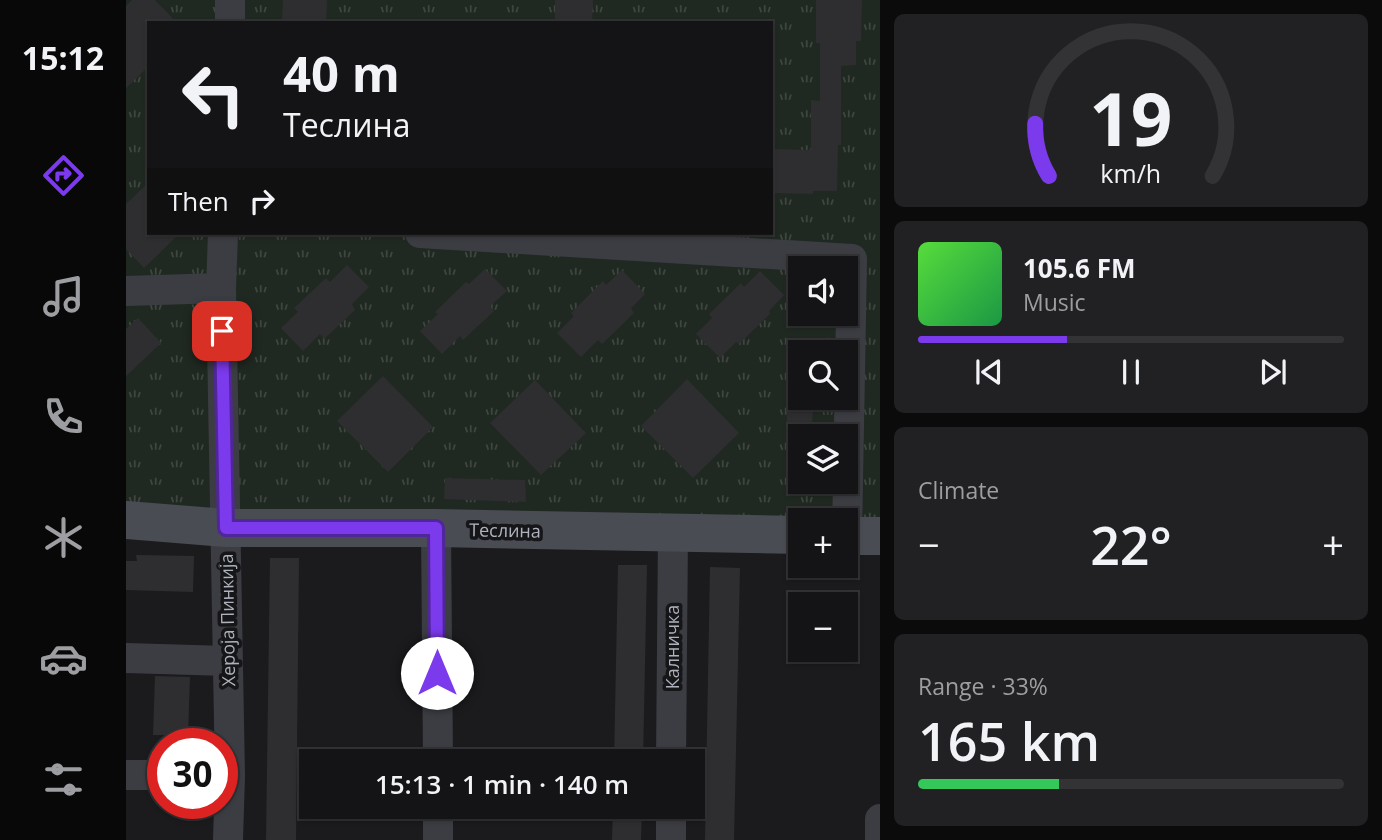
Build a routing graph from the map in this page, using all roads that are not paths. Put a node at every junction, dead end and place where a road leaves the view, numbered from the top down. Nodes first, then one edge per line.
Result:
1 (230, 0) edge
2 (230, 21) edge
3 (223, 235) edge
4 (453, 235) edge
5 (221, 288) junction
6 (126, 291) edge
7 (856, 508) edge
8 (126, 520) edge
9 (226, 528) junction
10 (436, 528) junction
11 (673, 533) junction
12 (788, 535) edge
13 (126, 658) edge
14 (227, 662) junction
15 (226, 728) edge
16 (438, 749) edge
17 (671, 749) edge
18 (126, 775) edge
19 (147, 775) edge
20 (227, 819) edge
21 (438, 819) edge
22 (671, 819) edge
23 (880, 819) edge
24 (228, 840) edge
25 (438, 840) edge
26 (671, 840) edge
27 (880, 840) edge

1 - 2 street
3 - 5 street, Хероја Пинкија
4 - 7 street
5 - 6 street
5 - 9 street, Хероја Пинкија
8 - 9 street, Теслина
9 - 10 street, Теслина
9 - 14 street, Хероја Пинкија
10 - 11 street, Теслина
10 - 16 street
11 - 12 street, Теслина
11 - 17 street, Калничка
13 - 14 street
14 - 15 street, Хероја Пинкија
18 - 19 street
20 - 24 street, Хероја Пинкија
21 - 25 street
22 - 26 street
23 - 27 street

